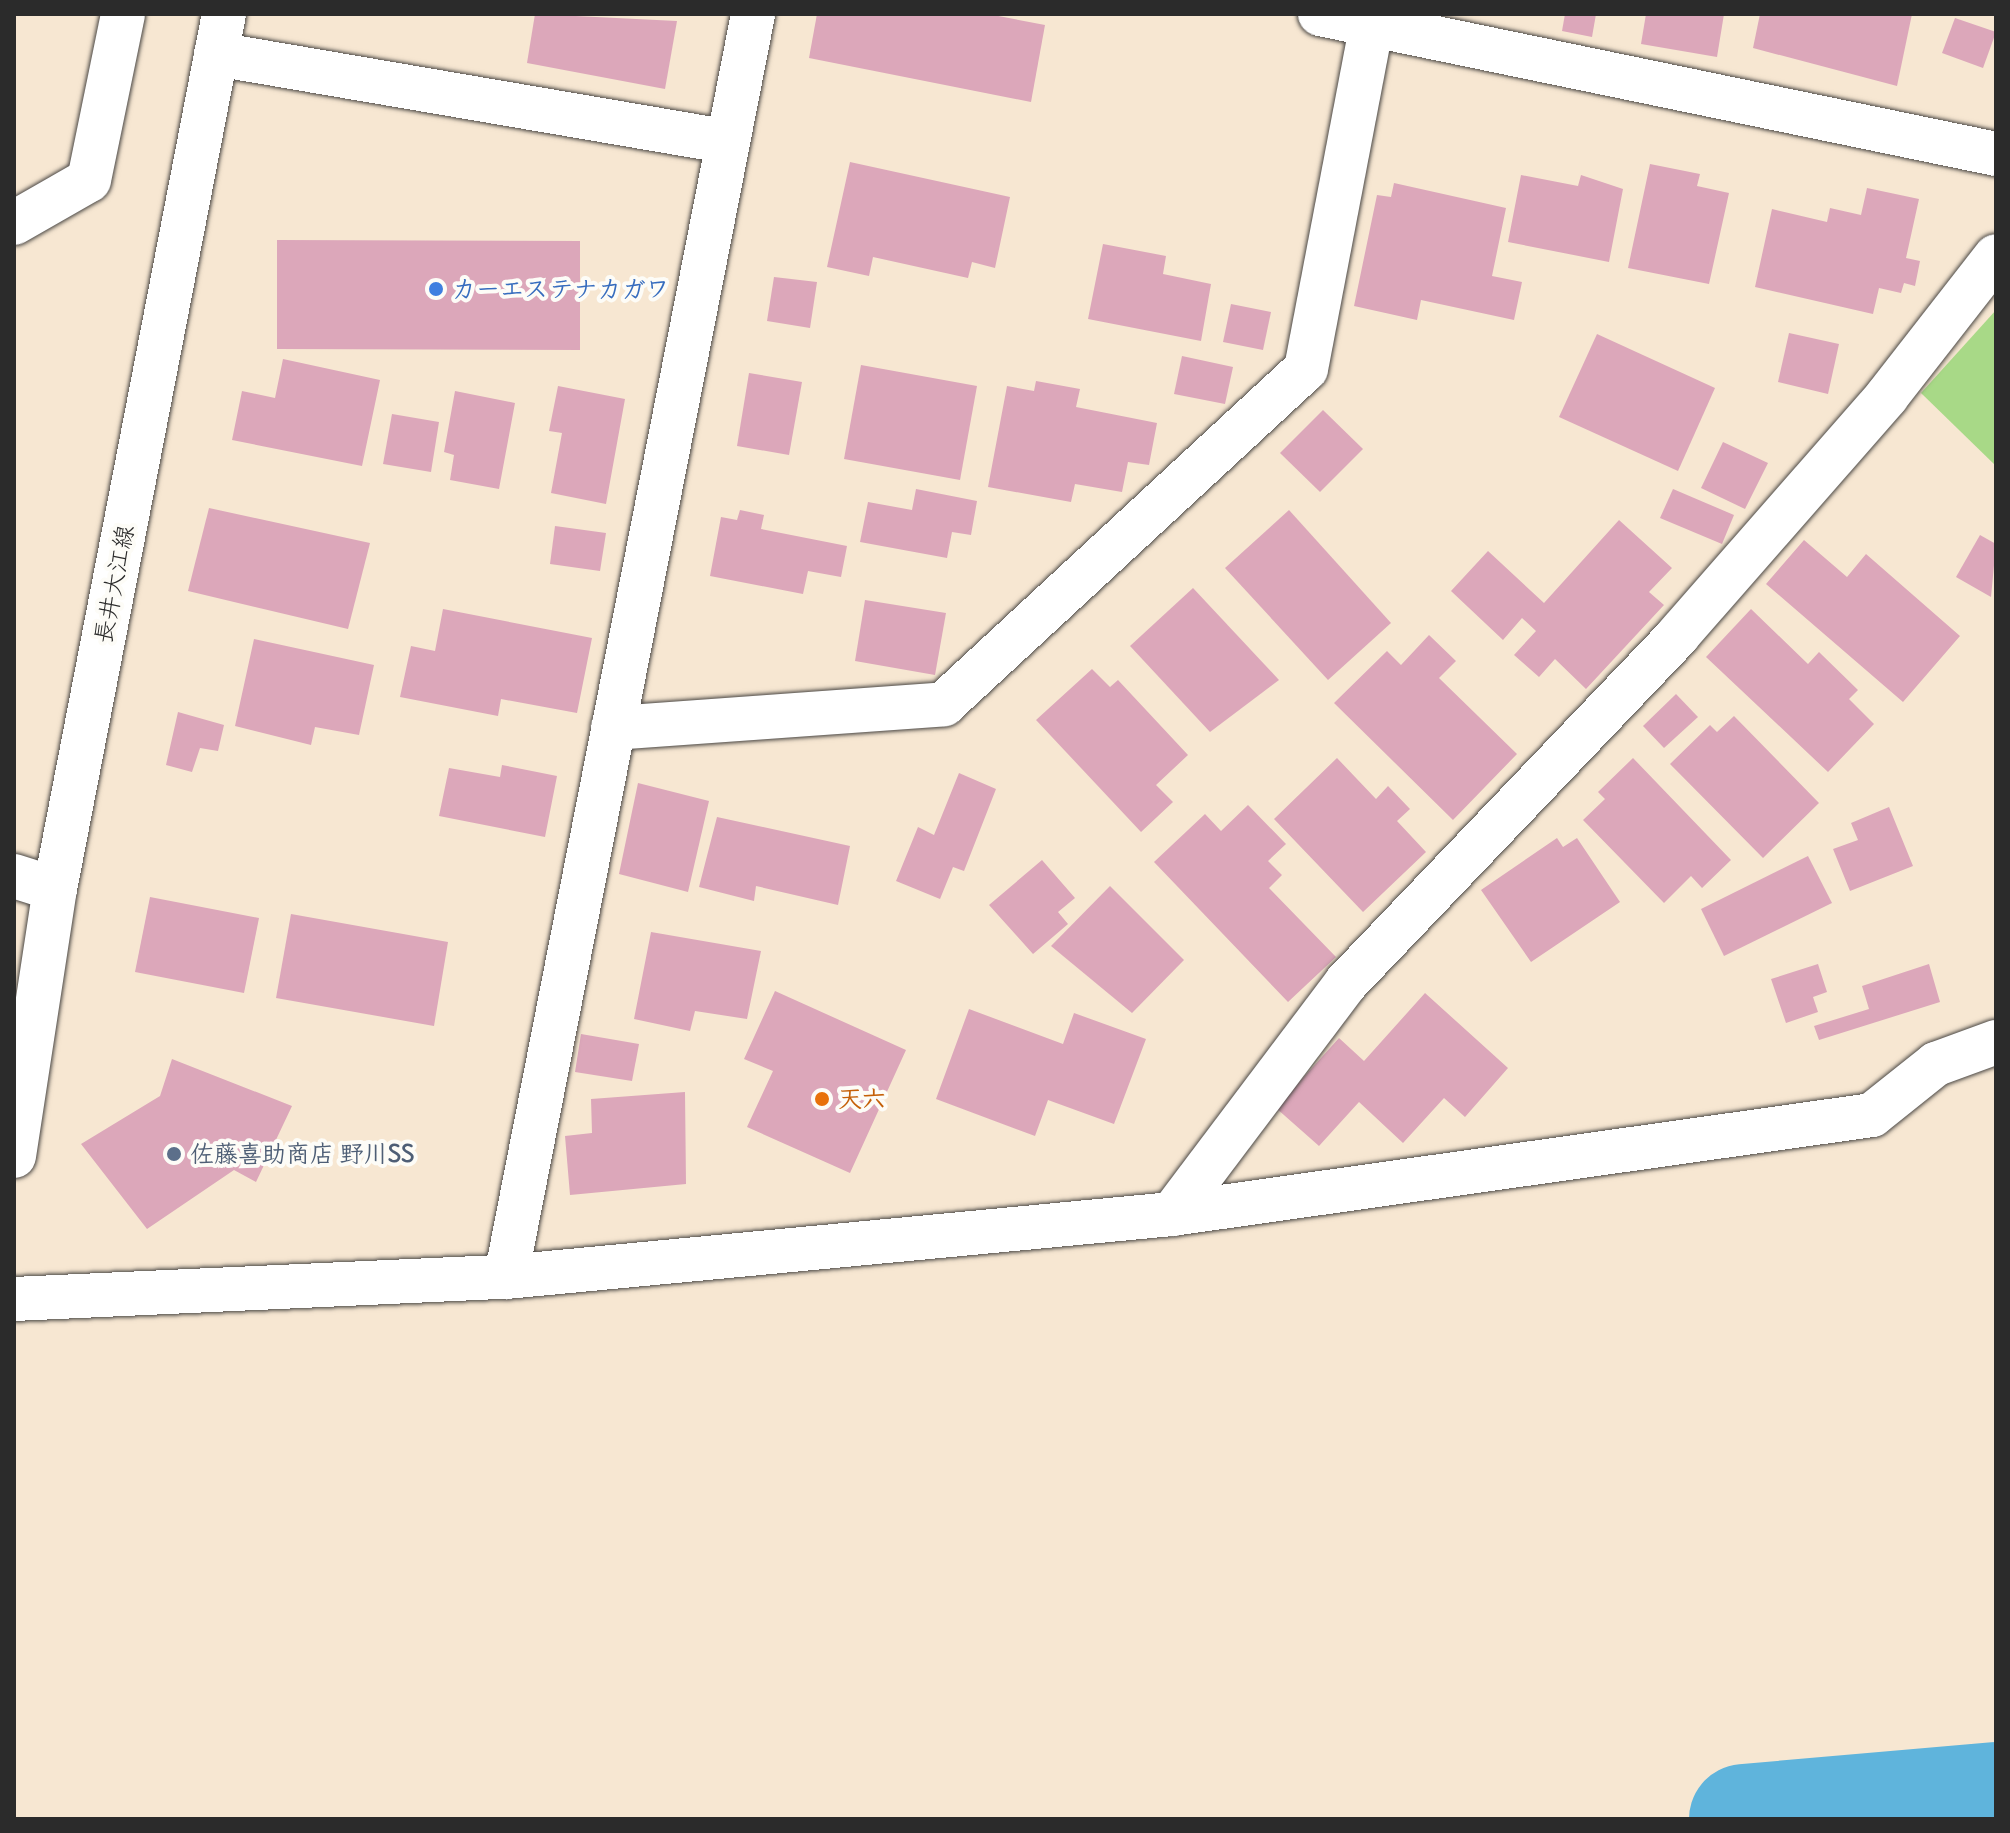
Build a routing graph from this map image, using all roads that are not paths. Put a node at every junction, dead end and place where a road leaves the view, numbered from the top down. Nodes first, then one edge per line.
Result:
1 (123, 14) edge
2 (753, 14) edge
3 (1320, 14) edge
4 (1374, 19) edge
5 (220, 34) edge
6 (724, 141) junction
7 (1996, 154) edge
8 (14, 223) edge
9 (1996, 256) edge
10 (613, 728) junction
11 (14, 876) edge
12 (55, 889) junction
13 (1996, 1042) edge
14 (14, 1156) edge
15 (1172, 1214) junction
16 (506, 1277) junction
17 (14, 1299) edge

1 - 8 street
2 - 6 street
3 - 4 street
4 - 7 street
4 - 10 street
5 - 6 street
5 - 12 street, 長井大江線
6 - 10 street
9 - 15 street
10 - 16 street
11 - 12 street
12 - 14 street, 長井大江線
13 - 15 street
15 - 16 street
16 - 17 street

